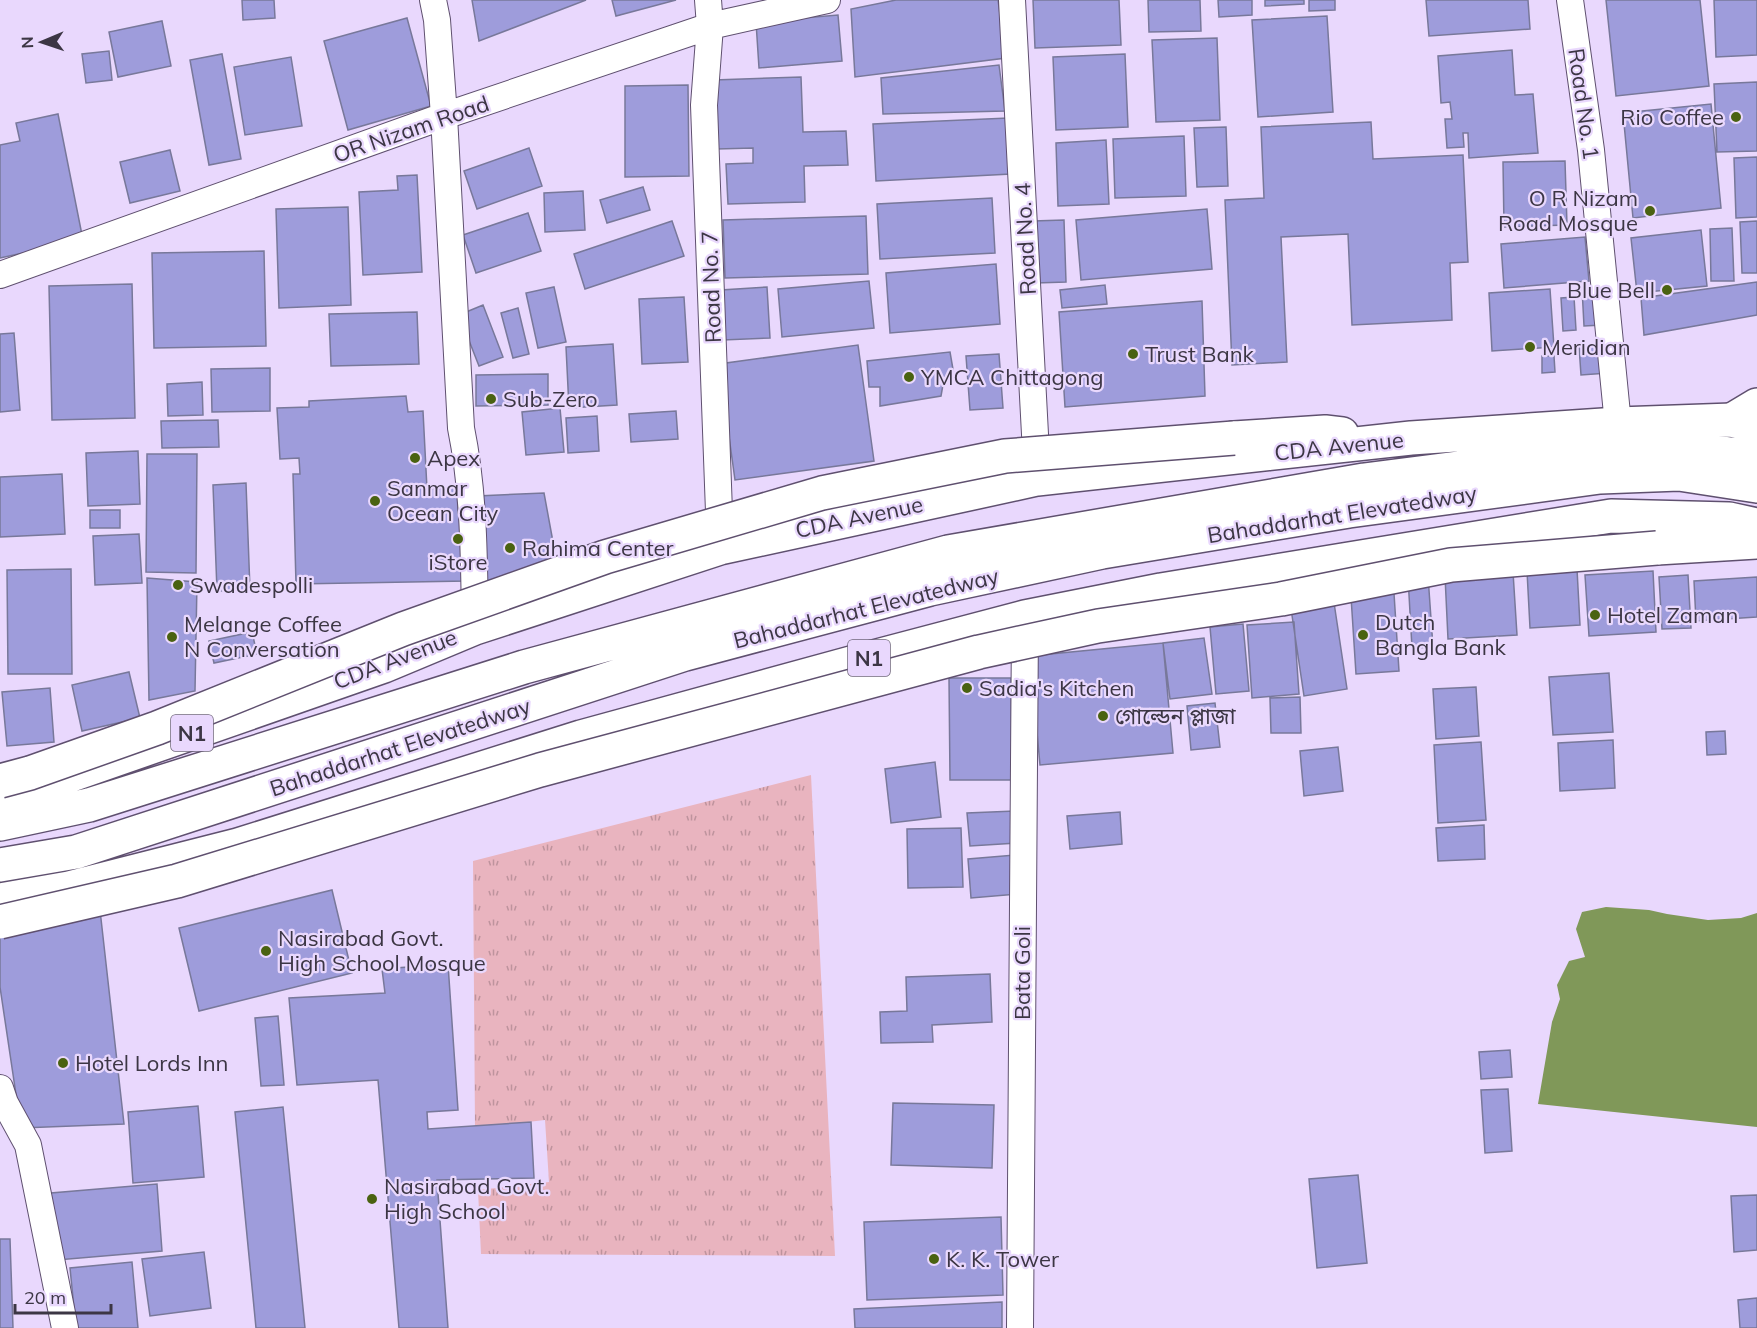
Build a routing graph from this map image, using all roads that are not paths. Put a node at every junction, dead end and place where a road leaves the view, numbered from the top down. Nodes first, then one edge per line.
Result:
1 (433, 0) edge
2 (708, 0) edge
3 (827, 0) edge
4 (1012, 0) edge
5 (1570, 0) edge
6 (710, 26) junction
7 (444, 116) junction
8 (0, 275) edge
9 (1749, 418) edge
10 (1618, 424) junction
11 (1397, 440) junction
12 (1757, 458) edge
13 (1037, 479) junction
14 (1757, 486) edge
15 (1757, 525) edge
16 (1757, 542) edge
17 (720, 548) junction
18 (1025, 617) junction
19 (475, 628) junction
20 (0, 799) edge
21 (0, 865) edge
22 (0, 900) edge
23 (0, 922) edge
24 (0, 1088) edge
25 (65, 1328) edge
26 (1020, 1328) edge

1 - 7 street
2 - 6 street, Road No. 7
3 - 6 street, OR Nizam Road
4 - 13 street, Road No. 4
5 - 10 street, Road No. 1
6 - 7 street, OR Nizam Road
6 - 17 street, Road No. 7
7 - 8 street, OR Nizam Road
7 - 19 street
9 - 10 main road, CDA Avenue / N1
10 - 11 main road, CDA Avenue / N1
11 - 13 main road, CDA Avenue / N1
11 - 20 main road, bridge
12 - 20 main road, Bahaddarhat Elevatedway
13 - 17 main road, CDA Avenue / N1
14 - 21 main road, Bahaddarhat Elevatedway
15 - 18 main road, N1
16 - 23 main road, bridge
17 - 19 main road, CDA Avenue / N1
18 - 22 main road, N1
18 - 26 street, Bata Goli
19 - 20 main road, CDA Avenue / N1
24 - 25 street

